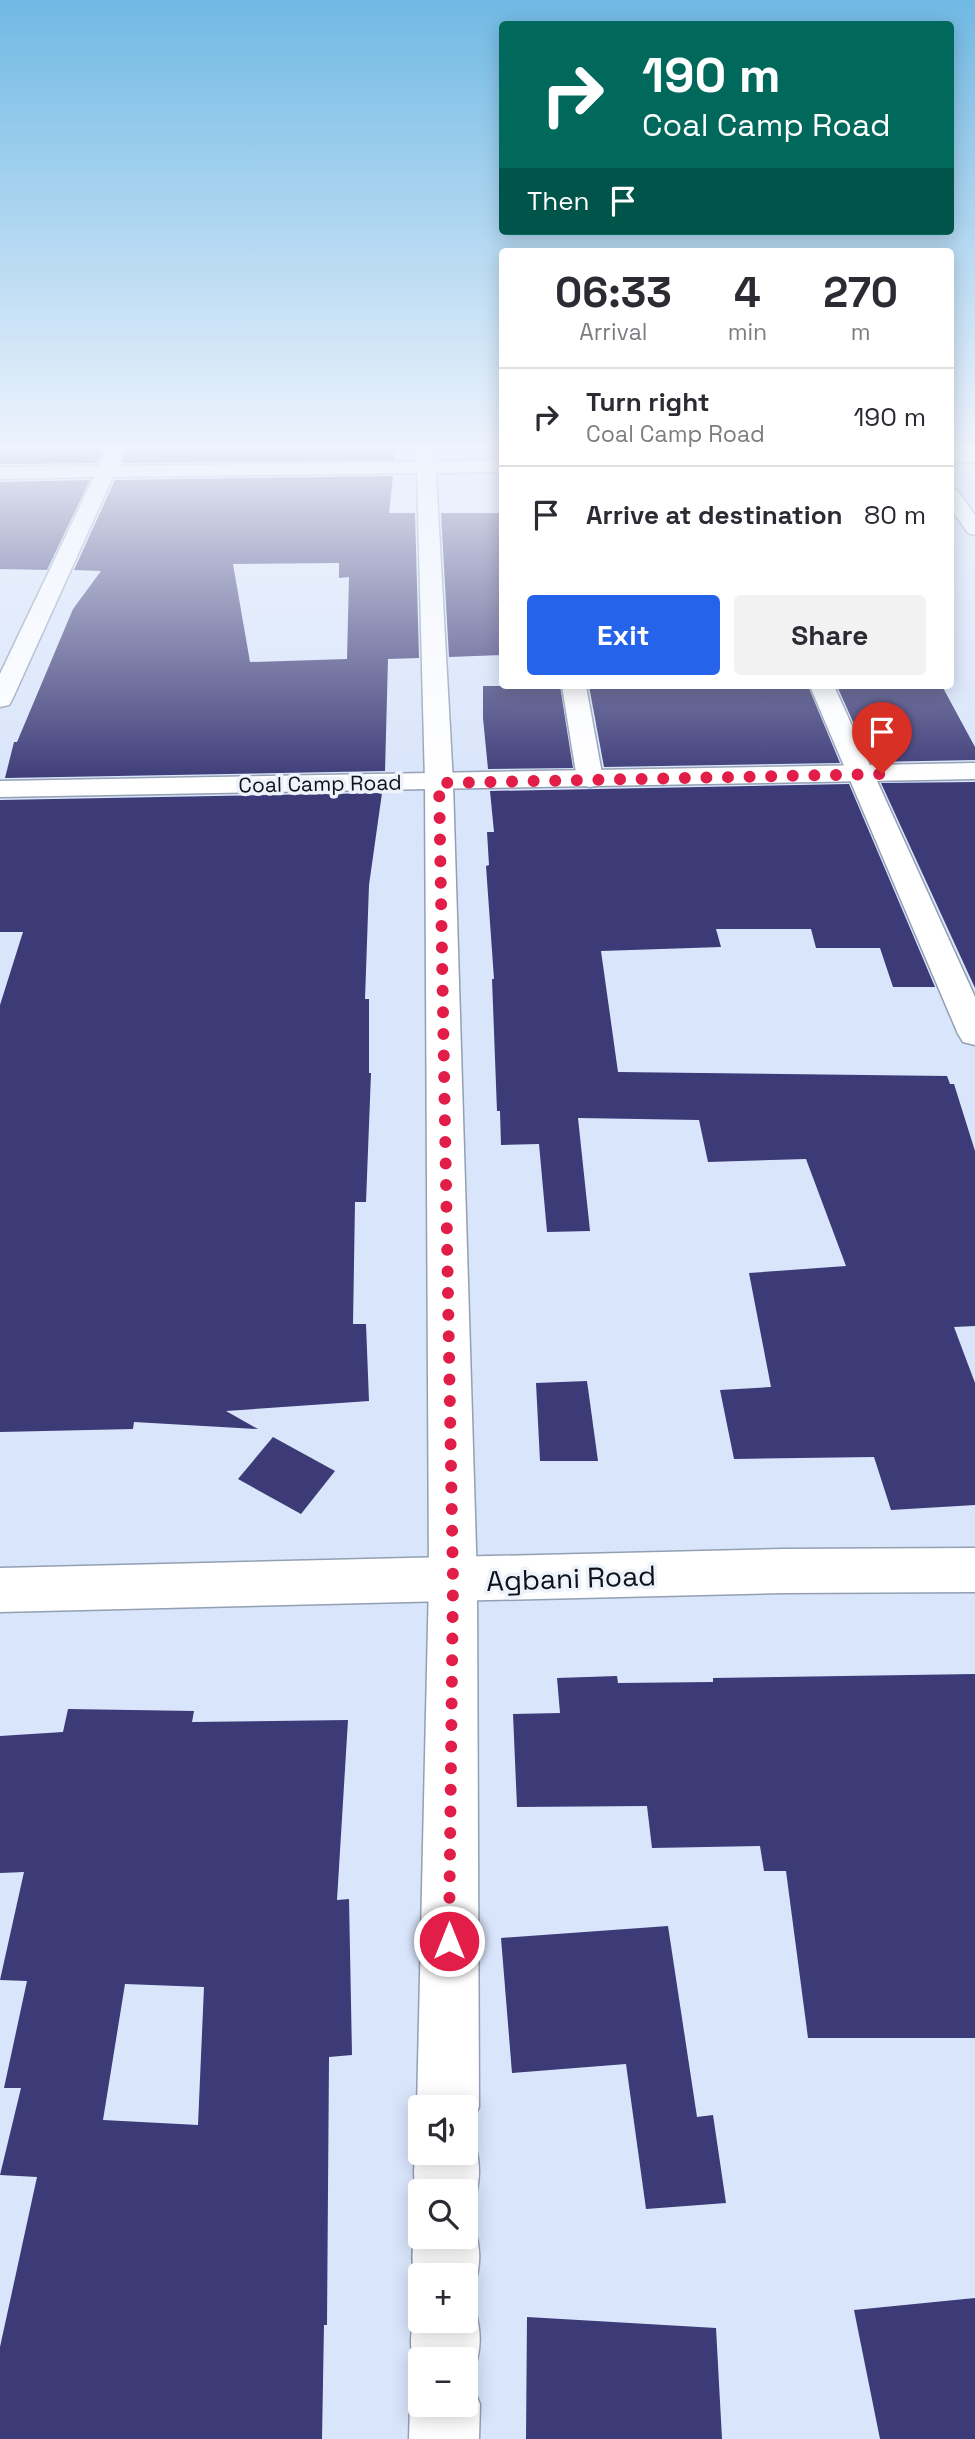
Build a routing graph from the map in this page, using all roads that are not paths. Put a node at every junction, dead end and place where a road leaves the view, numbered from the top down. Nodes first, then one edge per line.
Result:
1 (66, 558) edge
2 (430, 558) edge
3 (575, 689) edge
4 (823, 689) edge
5 (0, 700) edge
6 (975, 771) edge
7 (859, 774) junction
8 (590, 779) junction
9 (439, 783) junction
10 (0, 789) edge
11 (975, 1034) edge
12 (975, 1570) edge
13 (453, 1581) junction
14 (0, 1590) edge
15 (448, 2095) edge
16 (445, 2417) edge
17 (444, 2439) edge

1 - 5 street
2 - 9 street
3 - 8 street
4 - 7 street
6 - 7 street, Coal Camp Road
7 - 8 street, Coal Camp Road
7 - 11 street
8 - 9 street, Coal Camp Road
9 - 10 street, Coal Camp Road
9 - 13 street
12 - 13 street, Agbani Road
13 - 14 street, Agbani Road
13 - 15 street
16 - 17 street

